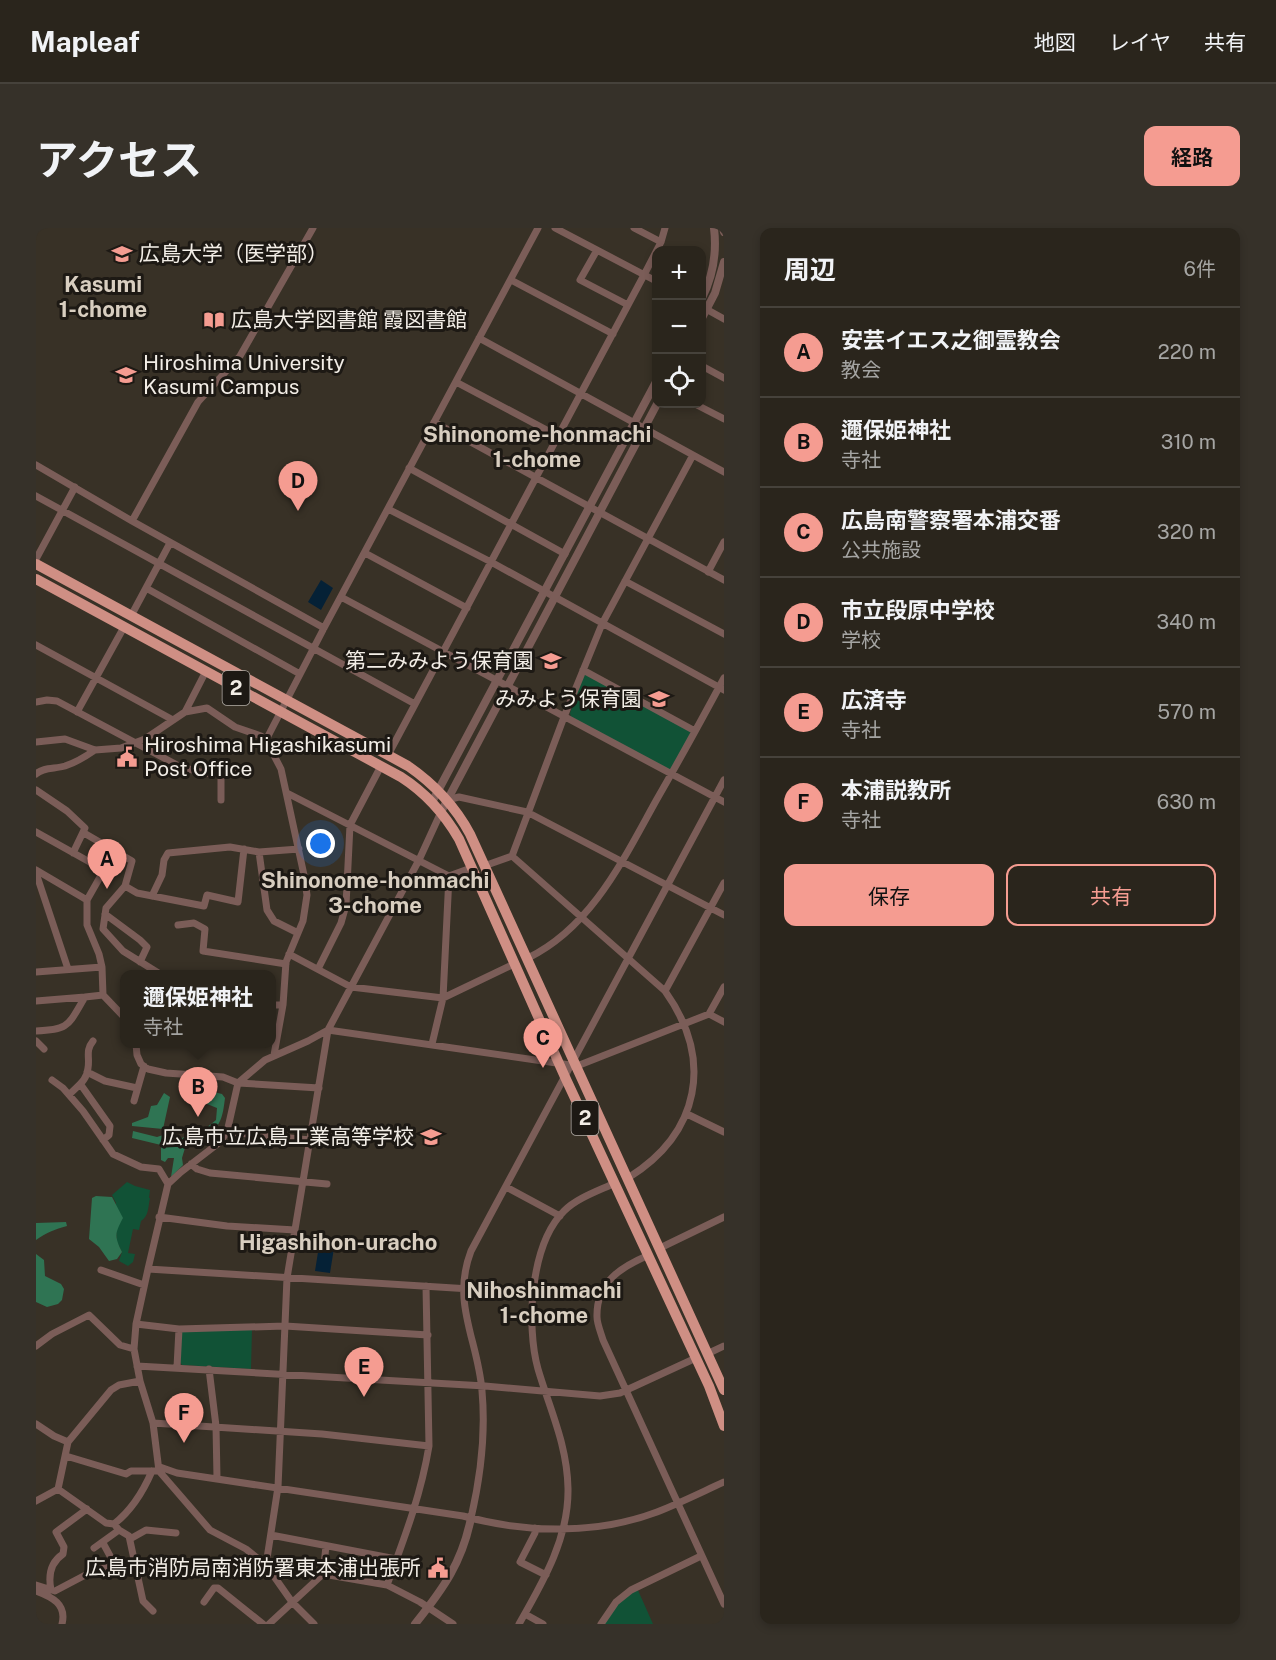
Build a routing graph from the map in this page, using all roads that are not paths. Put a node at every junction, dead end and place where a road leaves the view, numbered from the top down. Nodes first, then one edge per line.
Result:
1 (313, 228) edge
2 (538, 228) edge
3 (555, 228) edge
4 (578, 228) edge
5 (634, 228) edge
6 (665, 228) edge
7 (723, 229) edge
8 (714, 231) edge
9 (573, 237) junction
10 (724, 237) edge
11 (661, 242) junction
12 (597, 250) junction
13 (724, 262) edge
14 (644, 275) junction
15 (652, 279) edge
16 (511, 280) junction
17 (706, 290) edge
18 (628, 305) junction
19 (706, 309) joint
20 (724, 319) edge
21 (612, 334) junction
22 (479, 338) junction
23 (706, 368) edge
24 (724, 378) edge
25 (456, 382) junction
26 (652, 391) edge
27 (581, 393) junction
28 (655, 408) edge
29 (703, 408) edge
30 (724, 419) edge
31 (434, 422) junction
32 (634, 423) junction
33 (644, 428) junction
34 (558, 436) junction
35 (693, 456) junction
36 (36, 465) edge
37 (409, 468) junction
38 (724, 472) edge
39 (536, 477) junction
40 (75, 487) junction
41 (36, 496) edge
42 (590, 507) junction
43 (388, 509) junction
44 (63, 511) junction
45 (599, 513) junction
46 (132, 521) junction
47 (511, 525) junction
48 (648, 539) junction
49 (724, 542) edge
50 (170, 543) junction
51 (365, 553) junction
52 (565, 554) junction
53 (36, 560) edge
54 (491, 562) junction
55 (159, 563) junction
56 (36, 564) edge
57 (708, 572) junction
58 (36, 579) edge
59 (625, 580) junction
60 (724, 580) edge
61 (146, 588) junction
62 (544, 592) junction
63 (341, 597) junction
64 (555, 598) junction
65 (467, 608) junction
66 (131, 616) junction
67 (602, 624) junction
68 (124, 627) junction
69 (324, 628) junction
70 (724, 634) edge
71 (36, 645) edge
72 (313, 648) junction
73 (443, 652) junction
74 (583, 670) junction
75 (206, 671) junction
76 (300, 674) junction
77 (96, 678) junction
78 (724, 678) edge
79 (497, 681) junction
80 (508, 687) junction
81 (722, 688) edge
82 (286, 700) junction
83 (36, 702) edge
84 (415, 704) junction
85 (77, 712) junction
86 (185, 712) junction
87 (280, 712) junction
88 (564, 717) junction
89 (173, 720) junction
90 (695, 731) junction
91 (266, 740) junction
92 (36, 742) edge
93 (135, 743) junction
94 (95, 750) junction
95 (388, 755) junction
96 (381, 766) junction
97 (238, 770) dead end
98 (36, 774) edge
99 (672, 774) junction
100 (221, 776) junction
101 (724, 780) edge
102 (36, 790) edge
103 (438, 791) junction
104 (286, 793) junction
105 (715, 797) junction
106 (220, 800) dead end
107 (447, 800) junction
108 (432, 802) junction
109 (724, 802) edge
110 (441, 812) junction
111 (527, 812) junction
112 (350, 825) junction
113 (36, 832) edge
114 (84, 833) junction
115 (244, 849) junction
116 (298, 849) junction
117 (259, 852) junction
118 (73, 853) junction
119 (512, 856) junction
120 (419, 860) junction
121 (622, 862) junction
122 (484, 866) junction
123 (471, 868) junction
124 (36, 872) edge
125 (449, 876) junction
126 (724, 883) edge
127 (125, 886) junction
128 (667, 886) junction
129 (152, 896) junction
130 (87, 900) junction
131 (710, 908) junction
132 (105, 914) junction
133 (724, 915) edge
134 (580, 917) junction
135 (178, 925) dead end
136 (298, 933) junction
137 (290, 954) junction
138 (528, 958) junction
139 (627, 959) junction
140 (140, 962) junction
141 (286, 964) junction
142 (514, 964) junction
143 (102, 967) junction
144 (68, 969) junction
145 (318, 969) junction
146 (152, 970) edge
147 (36, 972) edge
148 (351, 987) junction
149 (724, 987) edge
150 (665, 991) junction
151 (103, 995) junction
152 (85, 997) junction
153 (443, 998) junction
154 (36, 1001) edge
155 (276, 1005) edge
156 (284, 1005) junction
157 (120, 1013) edge
158 (710, 1014) junction
159 (724, 1022) edge
160 (684, 1025) junction
161 (328, 1030) junction
162 (36, 1031) edge
163 (36, 1041) edge
164 (93, 1041) dead end
165 (432, 1044) junction
166 (276, 1045) edge
167 (136, 1048) edge
168 (275, 1048) edge
169 (44, 1049) dead end
170 (274, 1055) junction
171 (570, 1063) junction
172 (144, 1066) junction
173 (87, 1072) junction
174 (565, 1077) junction
175 (52, 1080) dead end
176 (238, 1083) junction
177 (81, 1085) junction
178 (137, 1088) junction
179 (319, 1088) junction
180 (69, 1095) junction
181 (134, 1101) dead end
182 (687, 1114) junction
183 (227, 1132) junction
184 (724, 1132) edge
185 (103, 1140) junction
186 (310, 1140) junction
187 (191, 1164) junction
188 (628, 1178) junction
189 (303, 1181) junction
190 (615, 1183) junction
191 (168, 1184) junction
192 (327, 1184) dead end
193 (506, 1187) junction
194 (560, 1215) junction
195 (159, 1217) junction
196 (724, 1217) edge
197 (295, 1230) junction
198 (660, 1248) junction
199 (649, 1255) junction
200 (148, 1269) junction
201 (101, 1270) dead end
202 (287, 1278) junction
203 (144, 1285) junction
204 (426, 1286) junction
205 (463, 1288) junction
206 (533, 1292) junction
207 (600, 1297) junction
208 (136, 1324) junction
209 (285, 1326) junction
210 (179, 1329) junction
211 (428, 1335) junction
212 (36, 1346) edge
213 (724, 1346) edge
214 (134, 1349) junction
215 (709, 1353) junction
216 (696, 1358) junction
217 (137, 1366) junction
218 (177, 1367) junction
219 (209, 1369) junction
220 (283, 1374) junction
221 (140, 1381) junction
222 (429, 1383) junction
223 (482, 1386) junction
224 (626, 1390) junction
225 (724, 1390) edge
226 (546, 1391) junction
227 (153, 1423) junction
228 (36, 1424) edge
229 (216, 1426) junction
230 (724, 1426) edge
231 (280, 1431) junction
232 (68, 1442) junction
233 (429, 1446) junction
234 (66, 1456) junction
235 (157, 1470) junction
236 (217, 1478) junction
237 (724, 1482) edge
238 (278, 1486) junction
239 (58, 1489) junction
240 (36, 1501) edge
241 (678, 1503) junction
242 (87, 1509) junction
243 (415, 1509) junction
244 (471, 1518) junction
245 (114, 1524) junction
246 (535, 1528) junction
247 (562, 1529) junction
248 (119, 1530) junction
249 (176, 1533) dead end
250 (271, 1535) junction
251 (130, 1539) junction
252 (103, 1543) junction
253 (326, 1546) junction
254 (94, 1548) dead end
255 (701, 1556) junction
256 (396, 1559) junction
257 (135, 1560) junction
258 (115, 1565) junction
259 (266, 1565) junction
260 (323, 1574) junction
261 (546, 1575) junction
262 (36, 1585) edge
263 (387, 1585) junction
264 (51, 1590) junction
265 (36, 1591) edge
266 (204, 1602) dead end
267 (292, 1602) junction
268 (724, 1604) edge
269 (428, 1608) junction
270 (153, 1611) dead end
271 (525, 1614) junction
272 (62, 1624) edge
273 (264, 1624) edge
274 (269, 1624) edge
275 (314, 1624) edge
276 (415, 1624) edge
277 (453, 1624) edge
278 (519, 1624) edge
279 (543, 1624) edge
280 (601, 1624) edge

1 - 46 street
2 - 16 street
3 - 9 street
4 - 9 street
5 - 11 street
6 - 11 street
7 - 8 street
8 - 10 street
8 - 17 street
9 - 12 street
11 - 14 street
12 - 14 street
12 - 18 street
13 - 19 street
14 - 15 street
14 - 18 street
16 - 21 street
16 - 22 street
18 - 21 street
19 - 20 street
21 - 27 street
22 - 25 street
22 - 27 street
23 - 24 street
25 - 31 street
25 - 34 street
26 - 32 street
27 - 32 street
27 - 34 street
28 - 33 street
29 - 30 street
31 - 37 street
31 - 39 street
32 - 33 street
32 - 42 street
33 - 35 street
33 - 45 street
34 - 39 street
35 - 38 street
35 - 48 street
36 - 40 street
37 - 43 street
37 - 47 street
39 - 42 street
39 - 47 street
40 - 44 street
40 - 46 street
41 - 44 street
42 - 45 street
42 - 52 street
43 - 51 street
43 - 54 street
44 - 53 street
44 - 55 street
45 - 48 street
45 - 64 street
46 - 50 street
47 - 52 street
47 - 54 street
48 - 57 street
48 - 59 street
49 - 57 street
50 - 55 street
50 - 69 street
51 - 63 street
51 - 65 street
52 - 62 street
54 - 62 street
54 - 65 street
55 - 61 street
55 - 72 street
56 - 66 highway, 2
57 - 60 street
58 - 68 highway, 2
59 - 67 street
59 - 70 street
61 - 66 street
61 - 76 street
62 - 64 street
62 - 79 street
63 - 69 street
63 - 73 street
64 - 67 street
64 - 80 street
65 - 73 street
66 - 82 highway, 2
67 - 74 street
67 - 81 street
68 - 75 highway, 2
68 - 77 street
69 - 72 street
71 - 77 street
72 - 76 street
72 - 84 street
73 - 79 street
73 - 84 street
74 - 88 street
74 - 90 street
75 - 86 street
75 - 87 highway, 2
76 - 82 street
77 - 85 street
77 - 89 street
78 - 81 street
79 - 80 street
79 - 103 street
80 - 88 street
80 - 107 street
81 - 90 street
82 - 87 street
82 - 95 highway, 2
83 - 85 street
84 - 95 street
85 - 93 street
86 - 89 street
86 - 91 street
87 - 91 street
87 - 96 highway, 2
88 - 99 street
88 - 111 street
89 - 93 street
90 - 99 street
91 - 104 street
92 - 94 street
93 - 94 street
93 - 100 street
94 - 98 street
95 - 103 highway, 2
96 - 108 highway, 2
96 - 112 street
97 - 100 street
99 - 105 street
99 - 121 street
100 - 106 street
101 - 105 street
102 - 114 street
103 - 107 highway, 2
103 - 108 street
104 - 112 street
104 - 116 street
105 - 109 street
105 - 128 street
107 - 110 street
107 - 111 street
107 - 122 highway, 2
108 - 110 highway, 2
110 - 120 street
110 - 123 highway, 2
111 - 119 street
111 - 121 street
112 - 120 street
112 - 145 street
113 - 118 street
114 - 118 street
114 - 127 street
115 - 117 street
115 - 129 street
115 - 129 street
116 - 117 street
116 - 136 street
117 - 136 street
118 - 130 street
119 - 122 street
119 - 134 street
120 - 125 street
120 - 148 street
121 - 128 street
121 - 134 street
122 - 138 highway, 2
123 - 125 street
123 - 142 highway, 2
124 - 130 street
124 - 144 street
125 - 153 street
126 - 131 street
127 - 129 street
127 - 132 street
128 - 131 street
128 - 139 street
130 - 143 street
131 - 133 street
131 - 150 street
132 - 140 street
132 - 140 street
134 - 138 street
134 - 139 street
135 - 141 street
136 - 137 street
137 - 141 street
137 - 145 street
138 - 171 highway, 2
139 - 150 street
139 - 171 street
140 - 146 street
141 - 156 street
142 - 153 street
142 - 171 highway, 2
143 - 144 street
143 - 151 street
144 - 147 street
145 - 148 street
148 - 153 street
148 - 161 street
149 - 158 street
150 - 160 street
151 - 152 street
151 - 157 street
152 - 154 street
152 - 162 street
153 - 165 street
155 - 156 street
156 - 166 street
158 - 159 street
158 - 160 street
160 - 171 street
160 - 182 street
161 - 165 street
161 - 170 street
161 - 179 street
163 - 169 street
164 - 173 street
165 - 171 street
167 - 172 street
168 - 170 street
170 - 176 street
171 - 174 highway, 2
171 - 188 highway, 2
172 - 176 street
172 - 178 street
173 - 177 street
173 - 178 street
174 - 190 highway, 2
174 - 193 street
175 - 180 street
176 - 179 street
176 - 183 street
177 - 180 street
177 - 185 street
178 - 181 street
179 - 186 street
180 - 185 street
182 - 184 street
182 - 188 street
183 - 186 street
183 - 187 street
185 - 191 street
186 - 189 street
187 - 189 street
187 - 191 street
188 - 198 highway, 2
189 - 192 street
189 - 197 street
190 - 194 street
190 - 199 highway, 2
191 - 195 street
193 - 194 street
193 - 205 street
194 - 206 street
195 - 197 street
195 - 200 street
196 - 198 street
197 - 202 street
198 - 215 highway, 2
199 - 207 street
199 - 216 highway, 2
200 - 202 street
200 - 203 street
201 - 203 street
202 - 204 street
202 - 209 street
203 - 208 street
204 - 205 street
204 - 211 street
205 - 206 street
205 - 223 street
206 - 207 street
206 - 226 street
207 - 224 street
208 - 210 street
208 - 214 street
209 - 210 street
209 - 211 street
209 - 220 street
210 - 218 street
211 - 222 street
212 - 214 street
213 - 215 street
214 - 217 street
215 - 225 highway, 2
216 - 224 street
216 - 230 highway, 2
217 - 218 street
217 - 221 street
218 - 219 street
219 - 220 street
219 - 229 street
220 - 222 street
220 - 231 street
221 - 227 street
221 - 232 street
222 - 223 street
222 - 233 street
223 - 226 street
223 - 244 street
224 - 226 street
224 - 241 street
226 - 247 street
227 - 229 street
227 - 235 street
228 - 232 street
229 - 231 street
229 - 236 street
231 - 233 street
231 - 238 street
232 - 234 street
233 - 243 street
234 - 235 street
234 - 239 street
235 - 236 street
235 - 245 street
235 - 259 street
236 - 238 street
237 - 241 street
238 - 243 street
238 - 250 street
239 - 240 street
239 - 242 street
241 - 247 street
241 - 255 street
242 - 245 street
242 - 264 street
243 - 244 street
243 - 256 street
244 - 246 street
244 - 269 street
245 - 248 street
246 - 247 street
246 - 261 street
247 - 261 street
248 - 251 street
248 - 252 street
249 - 251 street
250 - 253 street
250 - 259 street
251 - 257 street
252 - 254 street
252 - 258 street
253 - 256 street
253 - 260 street
255 - 268 street
255 - 280 street
256 - 263 street
257 - 258 street
257 - 270 street
258 - 264 street
259 - 267 street
260 - 263 street
260 - 267 street
261 - 271 street
262 - 264 street
263 - 269 street
265 - 272 street
266 - 273 street
267 - 274 street
267 - 275 street
269 - 276 street
269 - 277 street
271 - 278 street
271 - 279 street

